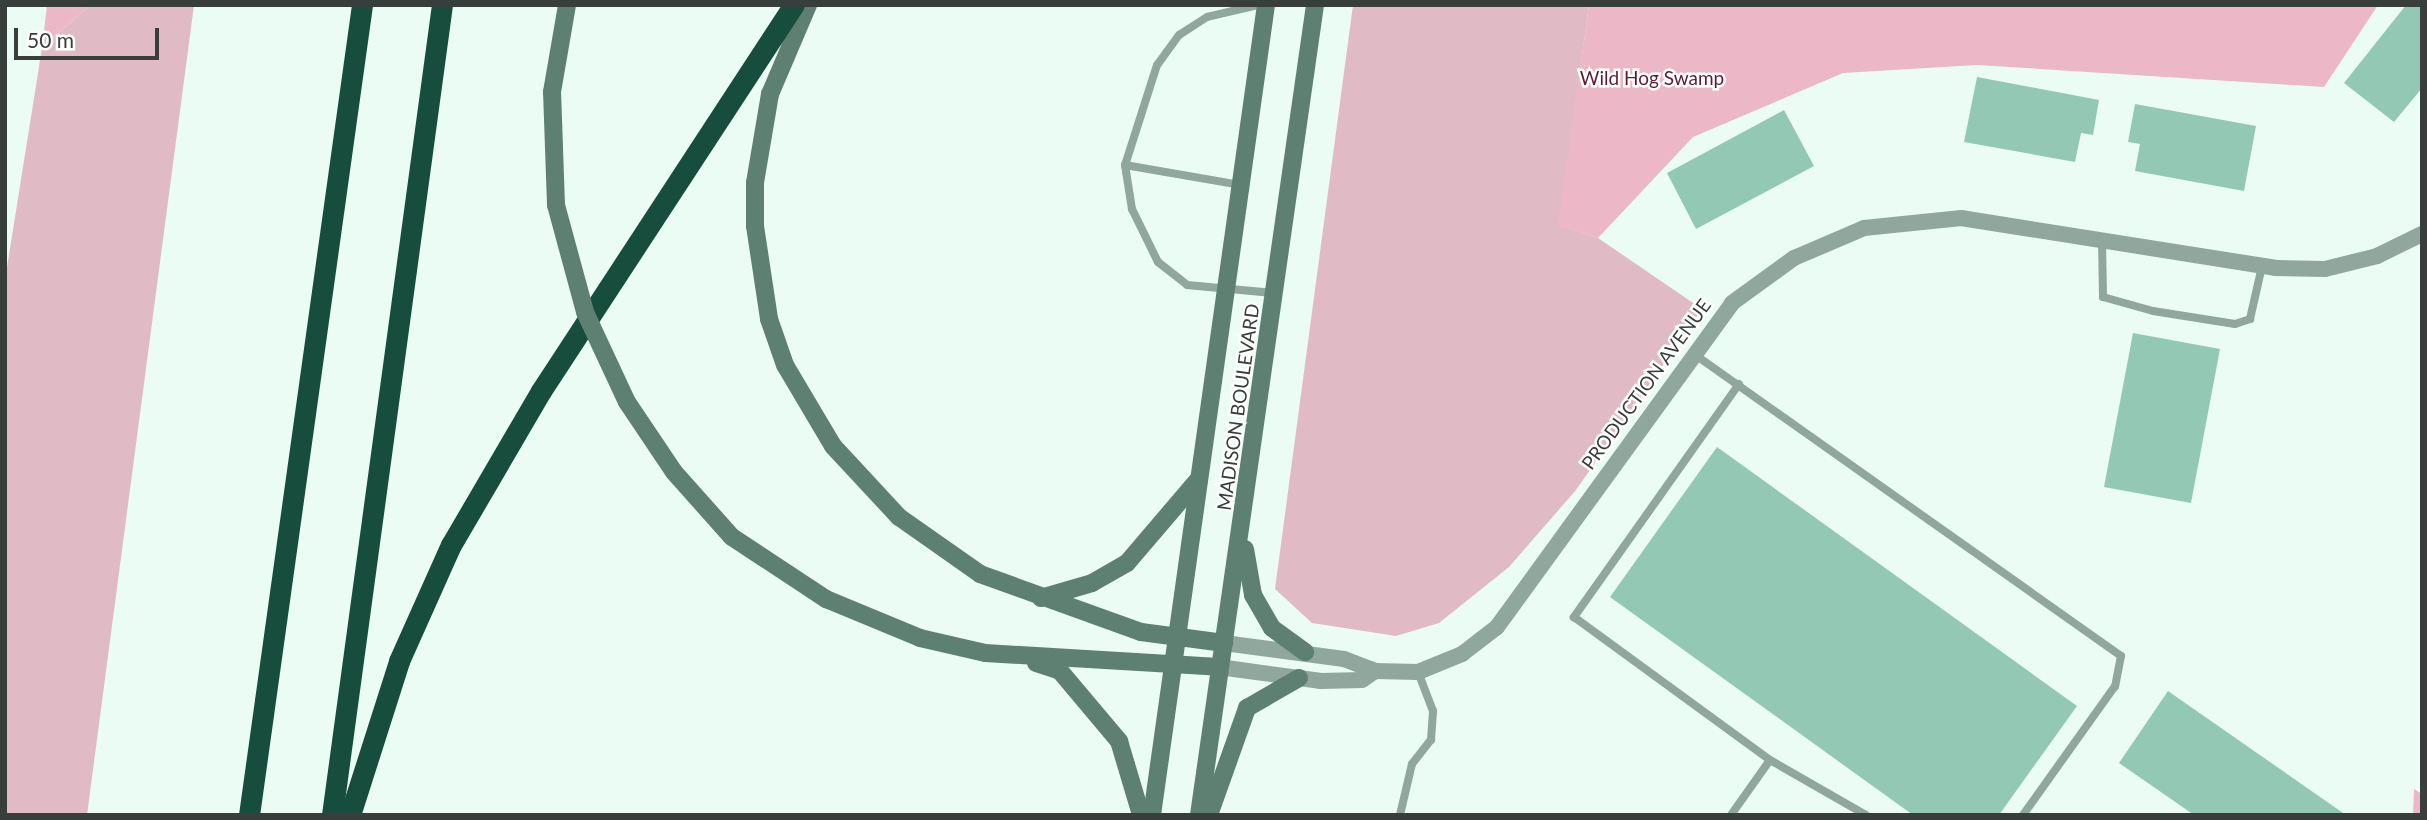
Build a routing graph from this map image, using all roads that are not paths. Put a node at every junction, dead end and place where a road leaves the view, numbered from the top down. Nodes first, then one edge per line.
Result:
1 (362, 5) edge
2 (442, 5) edge
3 (567, 5) edge
4 (794, 5) edge
5 (808, 5) edge
6 (1258, 5) edge
7 (1266, 5) edge
8 (1315, 5) edge
9 (1125, 165) junction
10 (1241, 185) junction
11 (2422, 234) edge
12 (2102, 238) junction
13 (2262, 266) junction
14 (1226, 290) junction
15 (1275, 293) junction
16 (1694, 354) junction
17 (1739, 384) junction
18 (1199, 478) junction
19 (1242, 532) junction
20 (1041, 598) junction
21 (1176, 640) junction
22 (1224, 643) junction
23 (1305, 652) junction
24 (1023, 658) junction
25 (1173, 662) junction
26 (1219, 667) junction
27 (1376, 671) junction
28 (1418, 672) junction
29 (1299, 678) junction
30 (1770, 760) junction
31 (249, 815) edge
32 (332, 815) edge
33 (350, 815) edge
34 (1141, 815) edge
35 (1152, 815) edge
36 (1199, 815) edge
37 (1209, 815) edge
38 (1400, 815) edge
39 (1731, 815) edge
40 (1866, 815) edge
41 (2023, 815) edge

1 - 31 highway
2 - 32 highway
3 - 24 main road, bridge
4 - 33 highway
5 - 20 main road
6 - 9 lane
7 - 10 main road, MADISON BOULEVARD
8 - 15 main road, MADISON BOULEVARD
9 - 10 lane
9 - 14 lane
10 - 14 main road, MADISON BOULEVARD
11 - 13 street, PRODUCTION AVENUE
12 - 13 street, PRODUCTION AVENUE
12 - 13 lane
12 - 16 street, PRODUCTION AVENUE
14 - 15 lane
14 - 18 main road, MADISON BOULEVARD
15 - 19 main road, MADISON BOULEVARD
16 - 17 lane
16 - 28 street, PRODUCTION AVENUE
17 - 30 lane
17 - 41 lane
18 - 20 main road
18 - 21 main road, MADISON BOULEVARD
19 - 22 main road, MADISON BOULEVARD
19 - 23 main road
20 - 21 main road
21 - 22 main road
21 - 25 main road, MADISON BOULEVARD
22 - 23 street, PRODUCTION AVENUE
22 - 26 main road, MADISON BOULEVARD
23 - 27 street, PRODUCTION AVENUE
24 - 25 main road
24 - 34 main road
25 - 26 main road
25 - 35 main road, MADISON BOULEVARD
26 - 29 street, PRODUCTION AVENUE
26 - 36 main road, MADISON BOULEVARD
27 - 28 street, PRODUCTION AVENUE
27 - 29 street, PRODUCTION AVENUE
28 - 38 lane
29 - 37 main road
30 - 39 lane
30 - 40 lane

